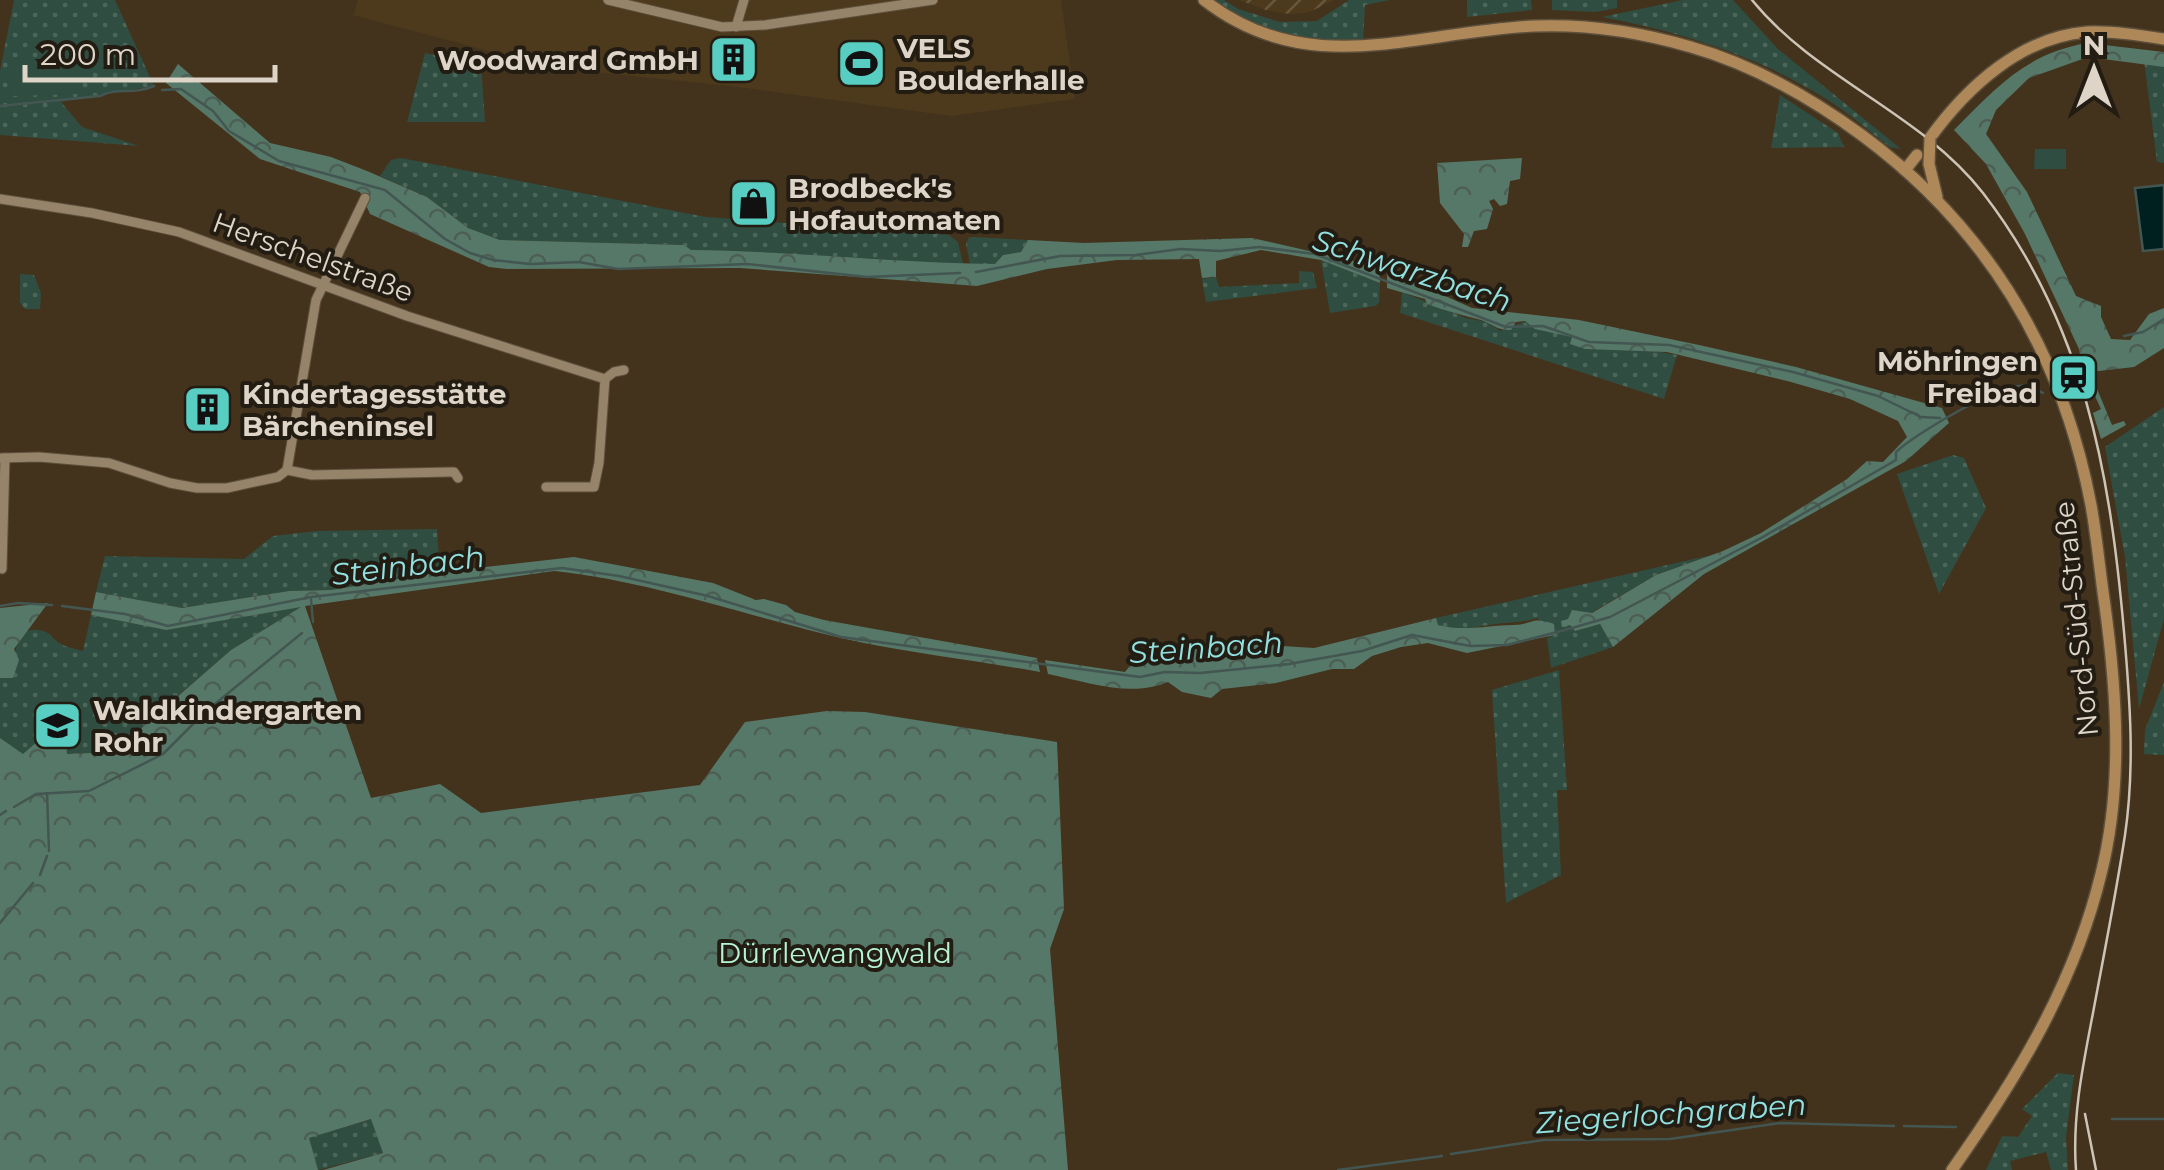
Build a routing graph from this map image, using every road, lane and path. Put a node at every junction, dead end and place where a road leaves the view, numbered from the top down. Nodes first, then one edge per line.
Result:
1 (608, 0) edge
2 (744, 0) edge
3 (933, 0) edge
4 (1204, 0) edge
5 (736, 26) junction
6 (2164, 39) edge
7 (1931, 135) junction
8 (1870, 142) junction
9 (1906, 170) junction
10 (365, 198) dead end
11 (0, 199) edge
12 (1938, 202) junction
13 (322, 285) junction
14 (624, 370) dead end
15 (605, 379) junction
16 (3, 458) edge
17 (287, 470) junction
18 (458, 478) dead end
19 (546, 487) dead end
20 (2, 569) edge
21 (1952, 1170) edge

1 - 5 street
2 - 5 street
3 - 5 street
4 - 8 main road, Nord-Süd-Straße
6 - 7 main road
7 - 9 main road, bridge
7 - 12 main road, bridge
8 - 9 main road, Nord-Süd-Straße
8 - 12 main road
9 - 12 main road, Nord-Süd-Straße
10 - 13 street
11 - 13 street, Herschelstraße
12 - 21 main road, Nord-Süd-Straße
13 - 15 street, Herschelstraße
13 - 17 street
14 - 15 street
15 - 19 street
16 - 17 street
16 - 20 street
17 - 18 street

